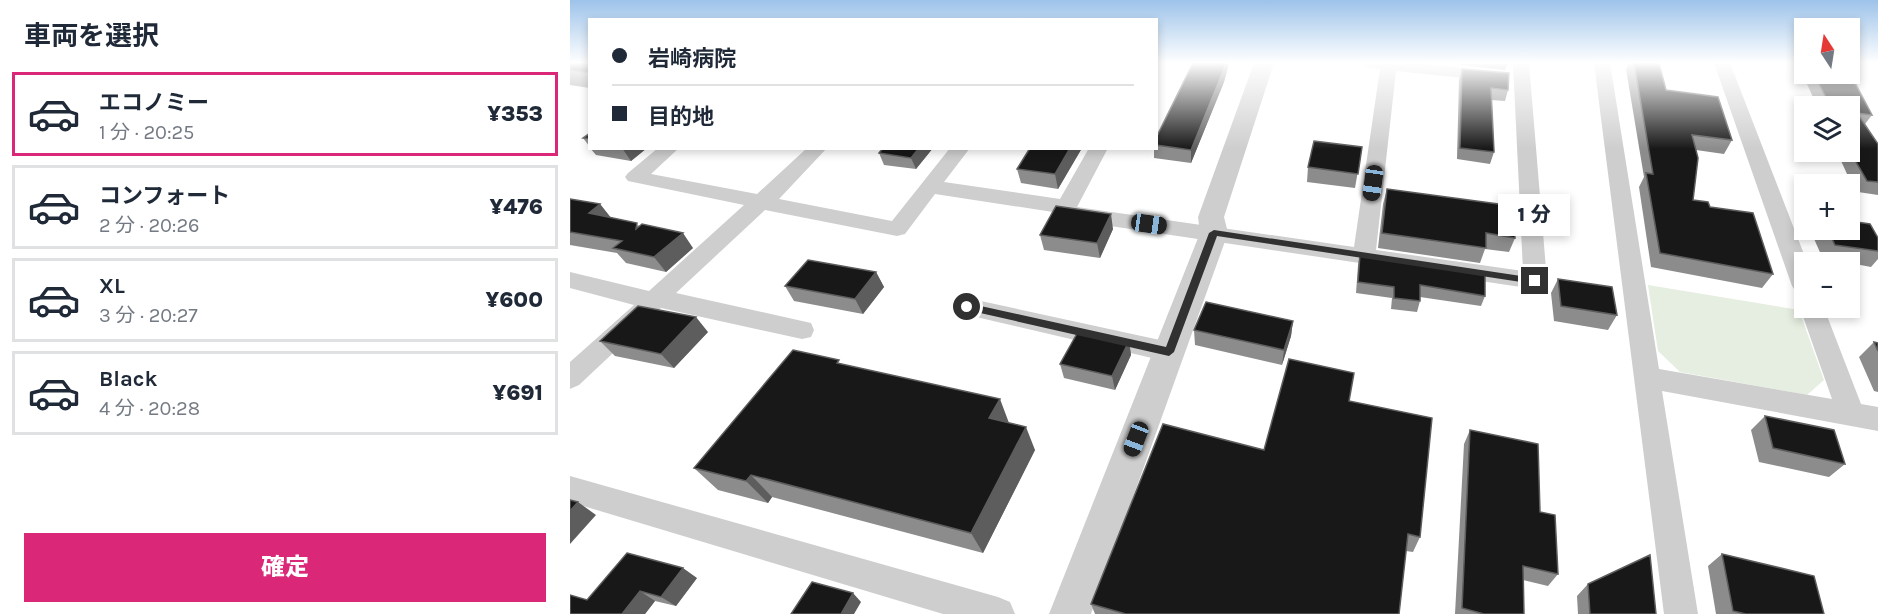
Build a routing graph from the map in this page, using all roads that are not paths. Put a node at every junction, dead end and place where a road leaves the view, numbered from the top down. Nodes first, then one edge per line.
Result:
1 (1254, 92) edge
2 (1380, 92) edge
3 (1522, 92) edge
4 (1606, 92) edge
5 (1733, 92) edge
6 (668, 150) edge
7 (816, 150) edge
8 (959, 150) edge
9 (1098, 150) edge
10 (931, 187) junction
11 (759, 203) junction
12 (1065, 207) junction
13 (1214, 233) junction
14 (1364, 254) junction
15 (1794, 259) edge
16 (570, 280) edge
17 (656, 299) junction
18 (967, 307) dead end
19 (1816, 318) edge
20 (802, 330) dead end
21 (1169, 352) junction
22 (570, 378) edge
23 (1647, 378) junction
24 (1851, 414) junction
25 (1878, 419) edge
26 (570, 489) edge
27 (998, 614) edge
28 (1070, 614) edge
29 (1681, 614) edge

1 - 13 street
2 - 14 street
3 - 14 street
4 - 23 street
5 - 15 street
6 - 11 street
7 - 11 street
8 - 10 street
9 - 12 street
10 - 11 street
10 - 12 street
11 - 17 street
12 - 13 street
13 - 14 street
13 - 21 street
16 - 17 street
17 - 20 street
17 - 22 street
18 - 21 street
19 - 24 street
21 - 28 street
23 - 24 street
23 - 29 street
24 - 25 street
26 - 27 street

